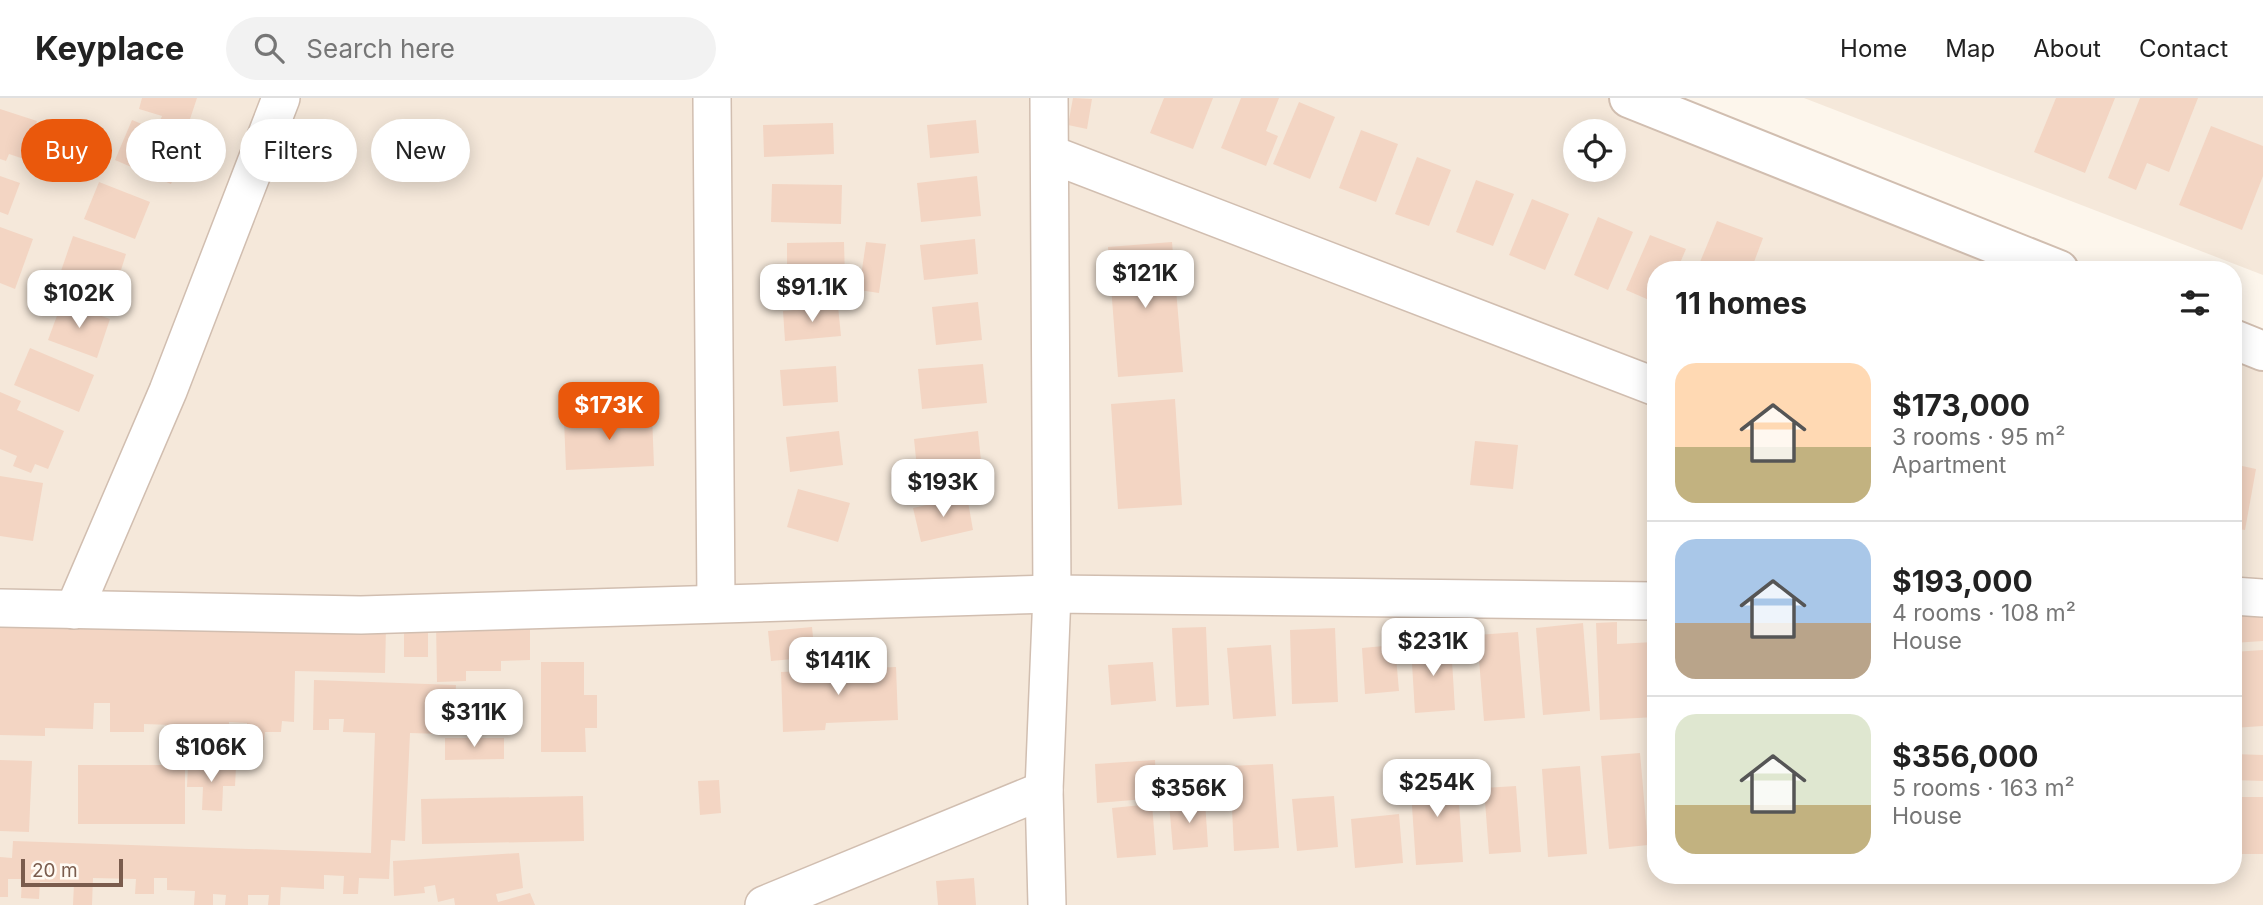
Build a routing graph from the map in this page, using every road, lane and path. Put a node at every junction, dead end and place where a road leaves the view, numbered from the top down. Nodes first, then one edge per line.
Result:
1 (281, 98) edge
2 (712, 98) edge
3 (1049, 98) edge
4 (1629, 98) edge
5 (1050, 154) junction
6 (2036, 261) edge
7 (2242, 343) edge
8 (2263, 351) edge
9 (1647, 384) edge
10 (1052, 594) junction
11 (2242, 597) edge
12 (2263, 598) edge
13 (1647, 601) edge
14 (716, 603) junction
15 (0, 608) edge
16 (74, 610) junction
17 (1044, 790) junction
18 (764, 905) edge
19 (1048, 905) edge

1 - 16 street
2 - 14 street
3 - 5 street
4 - 6 street
5 - 9 street
5 - 10 street
7 - 8 street
10 - 13 street
10 - 14 street
10 - 17 street
11 - 12 street
14 - 16 street
15 - 16 street
17 - 18 street
17 - 19 street

